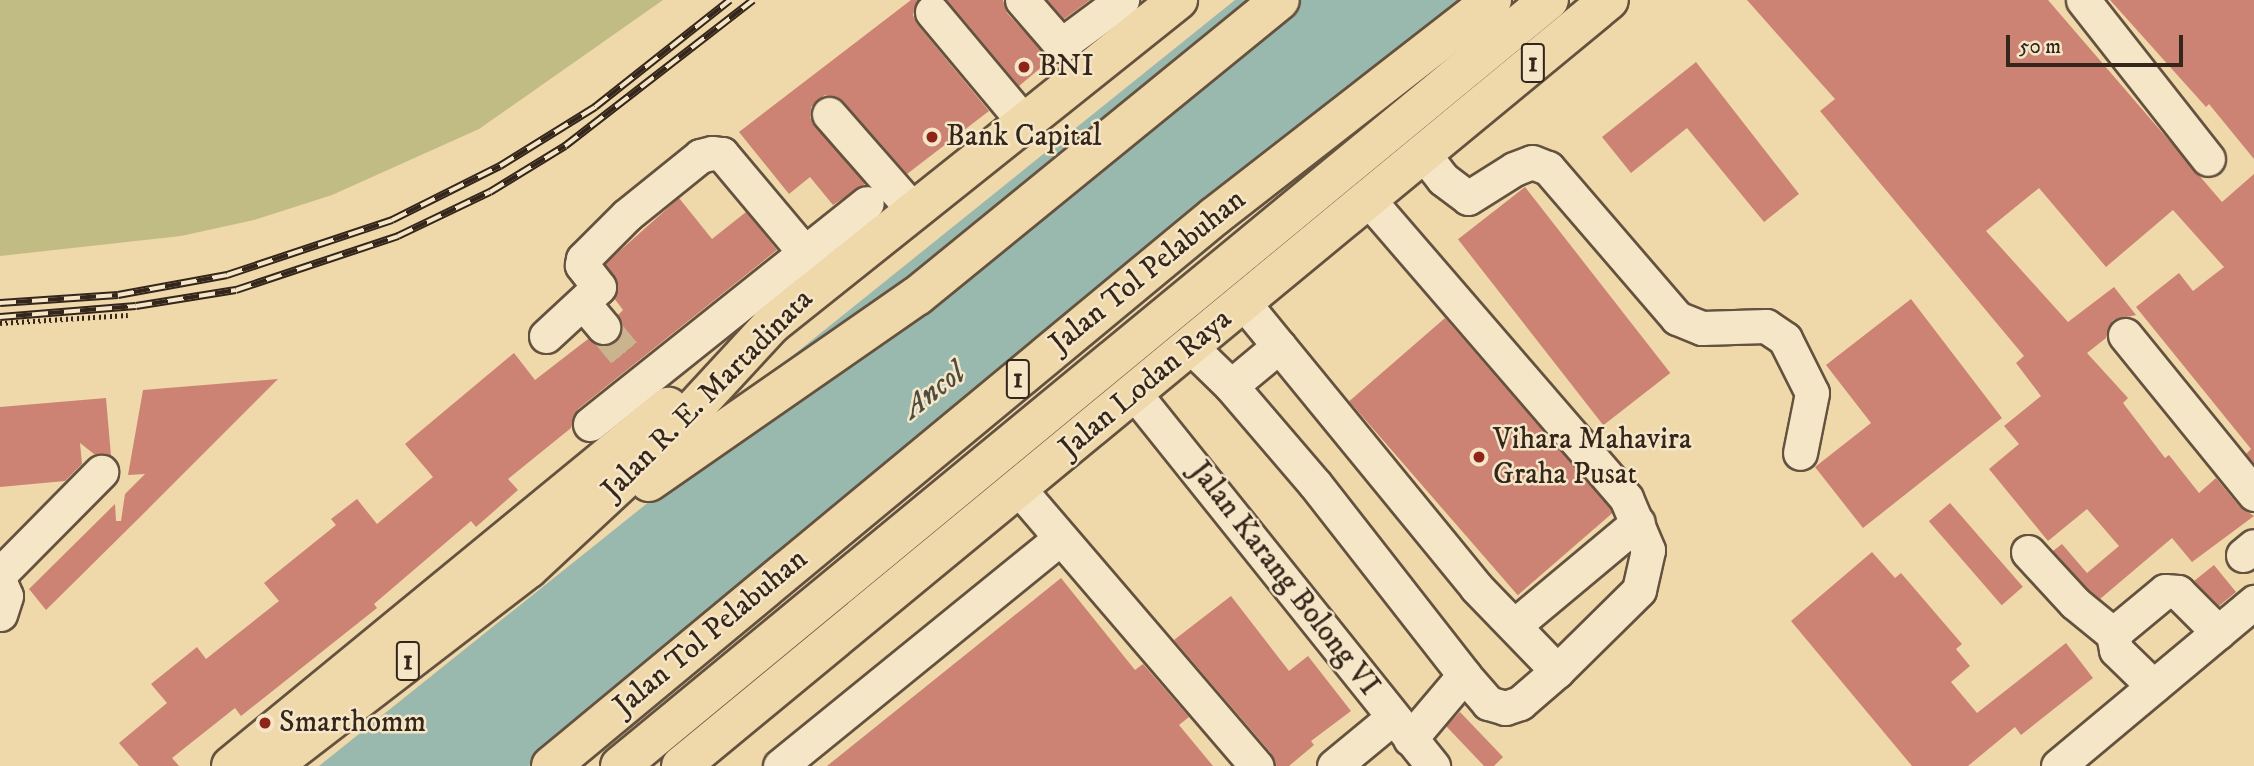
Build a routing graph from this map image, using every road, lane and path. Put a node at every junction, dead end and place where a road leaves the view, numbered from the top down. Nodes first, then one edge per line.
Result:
1 (1021, 0) edge
2 (1122, 0) edge
3 (1178, 0) edge
4 (1280, 0) edge
5 (1492, 0) edge
6 (1549, 0) edge
7 (1609, 0) edge
8 (1626, 0) edge
9 (2083, 0) edge
10 (932, 12) dead end
11 (829, 114) dead end
12 (1024, 122) junction
13 (1457, 126) junction
14 (1422, 152) junction
15 (2207, 159) dead end
16 (1367, 198) junction
17 (867, 203) dead end
18 (914, 211) junction
19 (817, 266) junction
20 (1243, 302) junction
21 (128, 315) dead end
22 (0, 323) edge
23 (771, 325) junction
24 (2125, 335) dead end
25 (546, 336) dead end
26 (1190, 346) junction
27 (1279, 346) junction
28 (653, 385) junction
29 (1231, 386) junction
30 (1135, 394) junction
31 (590, 424) dead end
32 (1800, 453) dead end
33 (101, 472) dead end
34 (1019, 489) junction
35 (2254, 494) edge
36 (1638, 522) junction
37 (1059, 538) junction
38 (2028, 552) dead end
39 (528, 569) junction
40 (0, 574) edge
41 (0, 582) edge
42 (2254, 602) edge
43 (0, 614) edge
44 (1515, 625) junction
45 (2218, 632) junction
46 (2113, 634) junction
47 (1557, 671) junction
48 (1464, 675) junction
49 (2154, 687) junction
50 (1401, 728) junction
51 (280, 759) edge
52 (231, 766) edge
53 (551, 766) edge
54 (620, 766) edge
55 (681, 766) edge
56 (780, 766) edge
57 (1256, 766) edge
58 (1334, 766) edge
59 (1433, 766) edge
60 (2059, 766) edge

1 - 2 street
3 - 12 highway, Jalan R. E. Martadinata / 1
4 - 39 highway
5 - 53 highway, Jalan Tol Pelabuhan / 1
6 - 54 highway, Jalan Tol Pelabuhan / 1
7 - 13 highway, Jalan Lodan Raya / 1
8 - 13 highway
9 - 15 street
10 - 12 street
11 - 18 street
12 - 18 highway, Jalan R. E. Martadinata / 1
13 - 14 highway, Jalan Lodan Raya / 1
14 - 16 highway, Jalan Lodan Raya / 1
14 - 32 street
16 - 20 highway, Jalan Lodan Raya / 1
16 - 36 street
17 - 19 street
18 - 19 highway, Jalan R. E. Martadinata / 1
19 - 23 highway, Jalan R. E. Martadinata / 1
19 - 25 street
19 - 28 street
20 - 26 highway, Jalan Lodan Raya / 1
20 - 27 street
21 - 22 path
23 - 28 highway
23 - 39 highway, Jalan R. E. Martadinata / 1
24 - 35 street
26 - 29 street
26 - 30 highway, Jalan Lodan Raya / 1
27 - 29 street
27 - 44 street
28 - 31 street
28 - 52 highway
29 - 48 street
30 - 34 highway, Jalan Lodan Raya / 1
30 - 50 street, Jalan Karang Bolong VI
33 - 40 street
34 - 37 street
34 - 55 highway, Jalan Lodan Raya / 1
36 - 44 street
36 - 47 street
37 - 56 street
37 - 57 street
38 - 46 street
39 - 51 highway, Jalan R. E. Martadinata / 1
41 - 43 street
42 - 45 street
44 - 47 street
45 - 46 street
45 - 49 street
46 - 49 street
47 - 48 street
48 - 50 street
49 - 60 street
50 - 58 street
50 - 59 street, Jalan Karang Bolong VI

